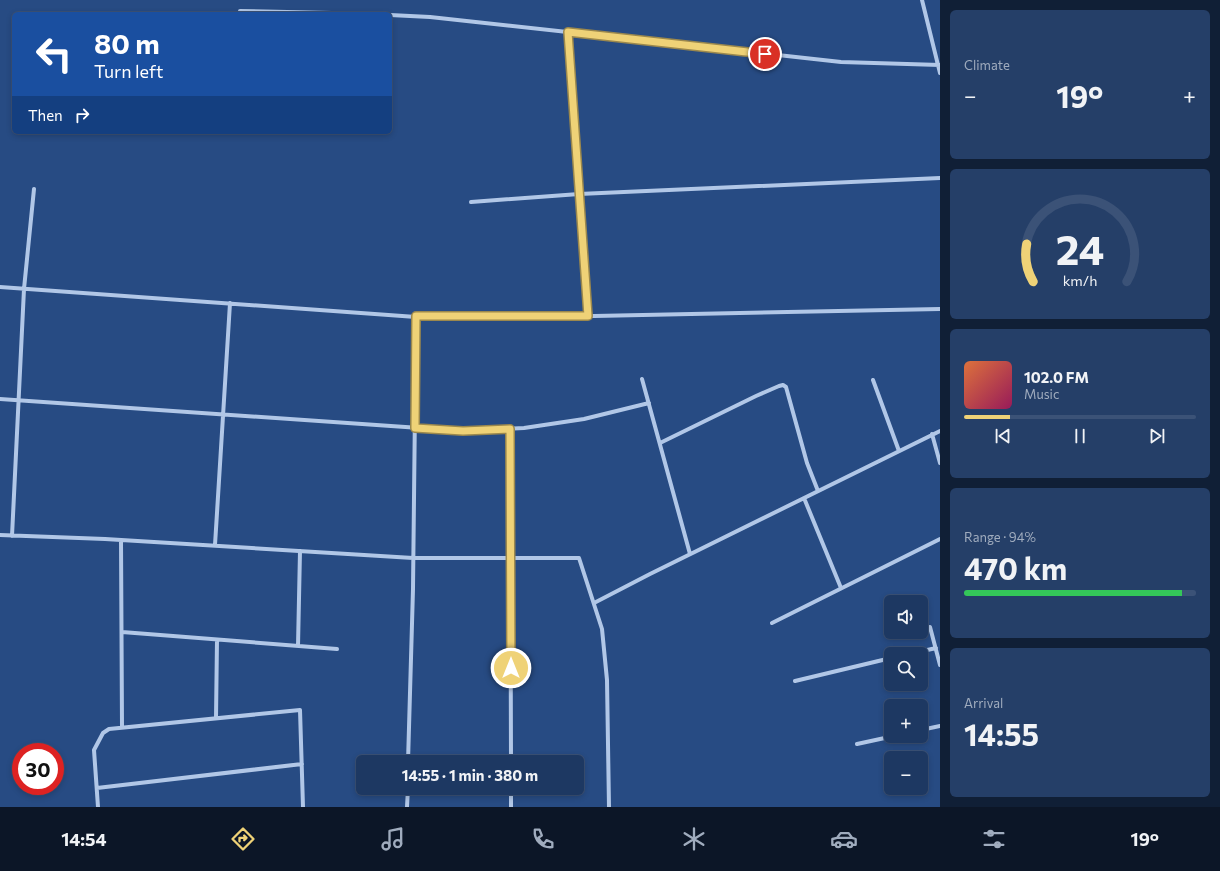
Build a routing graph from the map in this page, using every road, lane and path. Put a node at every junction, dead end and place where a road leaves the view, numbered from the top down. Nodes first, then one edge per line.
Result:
1 (922, 0) edge
2 (240, 11) dead end
3 (285, 12) edge
4 (392, 15) edge
5 (568, 32) junction
6 (939, 65) edge
7 (940, 74) edge
8 (940, 178) edge
9 (34, 189) dead end
10 (579, 194) junction
11 (471, 202) dead end
12 (0, 287) edge
13 (24, 289) junction
14 (230, 303) junction
15 (940, 309) edge
16 (416, 316) junction
17 (588, 316) junction
18 (642, 379) dead end
19 (873, 380) dead end
20 (0, 399) edge
21 (18, 400) junction
22 (649, 403) junction
23 (222, 414) junction
24 (415, 428) junction
25 (510, 429) junction
26 (940, 431) edge
27 (932, 434) junction
28 (660, 443) junction
29 (899, 451) junction
30 (940, 463) edge
31 (818, 491) junction
32 (804, 498) junction
33 (0, 535) edge
34 (12, 536) junction
35 (940, 539) edge
36 (122, 540) junction
37 (215, 546) junction
38 (300, 551) junction
39 (690, 554) junction
40 (414, 558) junction
41 (511, 558) junction
42 (841, 588) junction
43 (594, 603) junction
44 (772, 623) dead end
45 (930, 627) dead end
46 (122, 632) junction
47 (217, 640) junction
48 (298, 646) junction
49 (936, 648) junction
50 (337, 649) dead end
51 (928, 650) edge
52 (884, 660) edge
53 (940, 665) edge
54 (795, 681) dead end
55 (216, 718) junction
56 (940, 726) edge
57 (122, 727) junction
58 (928, 729) edge
59 (884, 738) edge
60 (857, 744) dead end
61 (408, 755) edge
62 (511, 755) edge
63 (302, 764) junction
64 (97, 788) junction
65 (408, 795) edge
66 (511, 795) edge
67 (98, 807) edge
68 (303, 807) edge
69 (407, 807) edge
70 (511, 807) edge
71 (609, 807) edge

1 - 6 street
2 - 3 street
4 - 5 street
5 - 6 street
5 - 10 street
6 - 7 street
8 - 10 street
9 - 13 street
10 - 11 street
10 - 17 street
12 - 13 street
13 - 14 street
13 - 21 street
14 - 16 street
14 - 23 street
15 - 17 street
16 - 17 street
16 - 24 street
18 - 22 street
19 - 29 street
20 - 21 street
21 - 23 street
21 - 34 street
22 - 25 street
22 - 28 street
23 - 24 street
23 - 37 street
24 - 25 street
24 - 40 street
25 - 41 street
26 - 27 street
27 - 29 street
27 - 30 street
28 - 31 street
28 - 39 street
29 - 31 street
31 - 32 street
32 - 39 street
32 - 42 street
33 - 34 street
34 - 36 street
35 - 42 street
36 - 37 street
36 - 46 street
37 - 38 street
38 - 40 street
38 - 48 street
39 - 43 street
40 - 41 street
40 - 61 street
41 - 43 street
41 - 62 street
42 - 44 street
43 - 71 street
45 - 49 street
46 - 47 street
46 - 57 street
47 - 48 street
47 - 55 street
48 - 50 street
49 - 51 street
49 - 53 street
52 - 54 street
55 - 57 street
55 - 63 street
56 - 58 street
57 - 64 street
59 - 60 street
63 - 64 street
63 - 68 street
64 - 67 street
65 - 69 street
66 - 70 street

